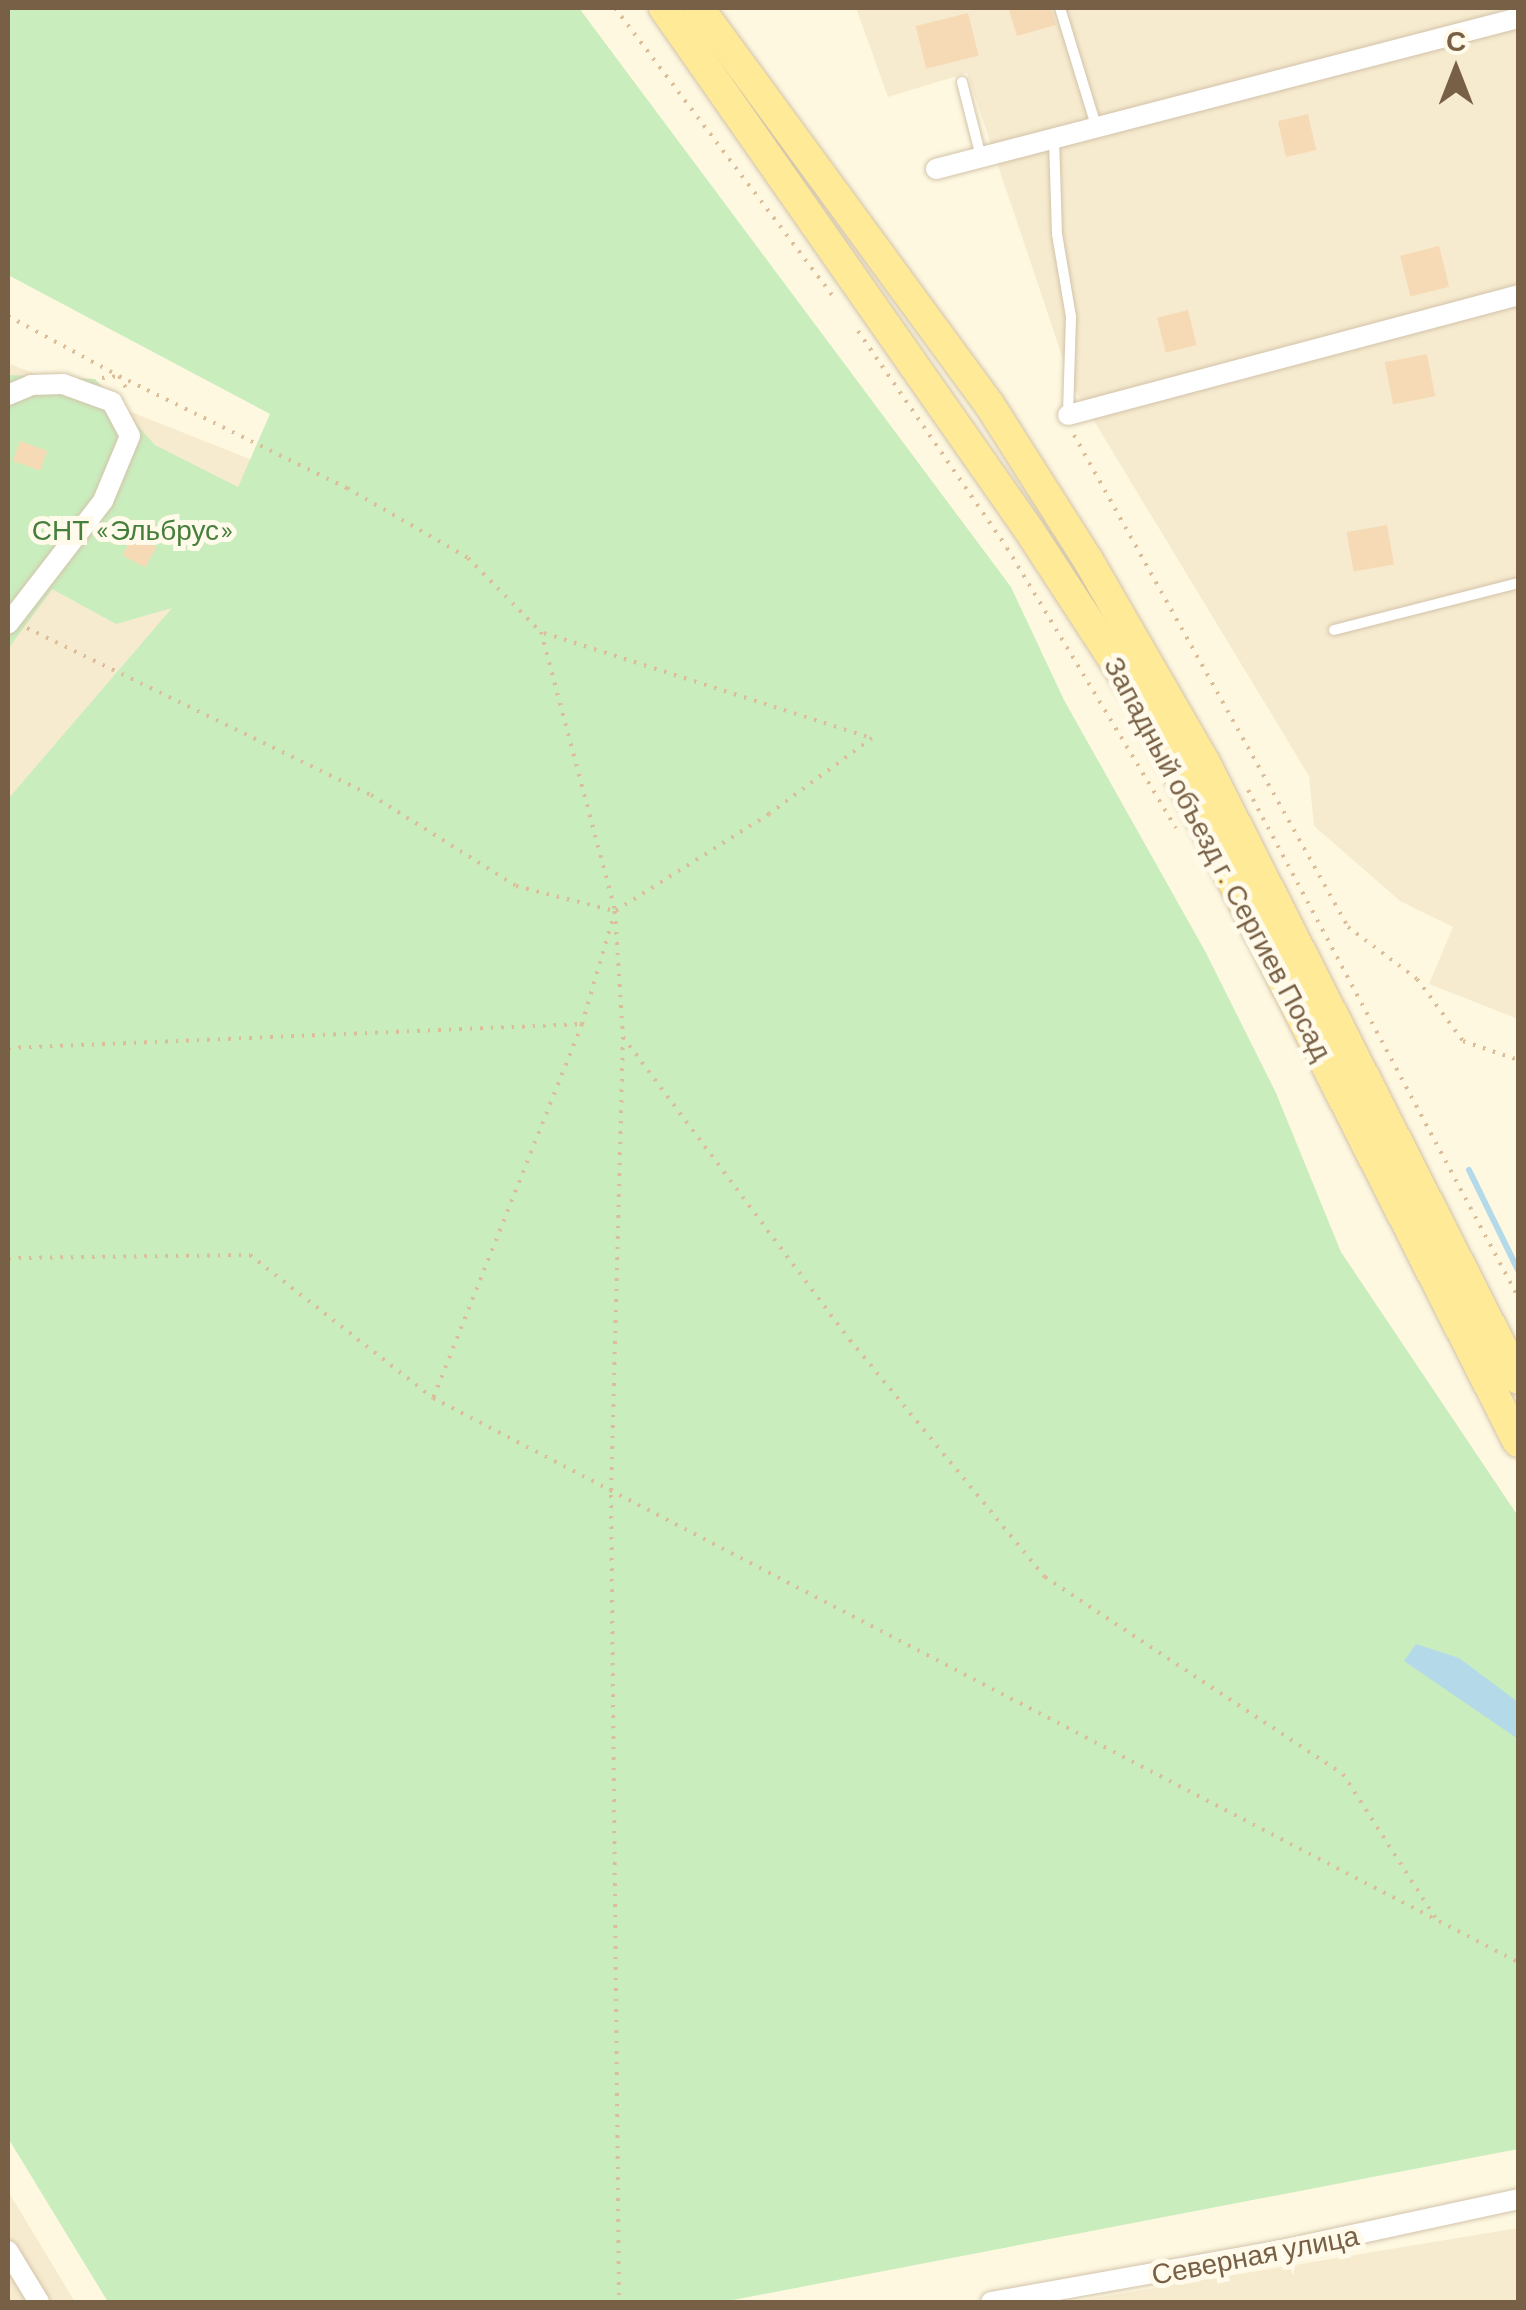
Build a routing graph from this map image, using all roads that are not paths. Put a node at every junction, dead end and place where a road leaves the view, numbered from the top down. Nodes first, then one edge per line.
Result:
1 (664, 8) edge
2 (699, 8) edge
3 (1060, 8) edge
4 (1518, 18) edge
5 (962, 82) dead end
6 (1096, 126) junction
7 (1054, 138) junction
8 (981, 157) junction
9 (936, 169) dead end
10 (1518, 295) edge
11 (8, 395) edge
12 (1068, 416) joint
13 (1518, 583) edge
14 (9, 622) edge
15 (1334, 630) dead end
16 (1518, 1379) edge
17 (1518, 1442) edge
18 (1518, 2199) edge
19 (8, 2251) edge
20 (39, 2302) edge
21 (990, 2302) edge

1 - 17 main road, Западный объезд г. Сергиев Посад
2 - 16 main road, Западный объезд г. Сергиев Посад
3 - 6 lane
4 - 6 street
5 - 8 lane
6 - 7 street
7 - 8 street
7 - 12 lane
8 - 9 street
10 - 12 street
11 - 14 street
13 - 15 lane
18 - 21 street, Северная улица
19 - 20 street

